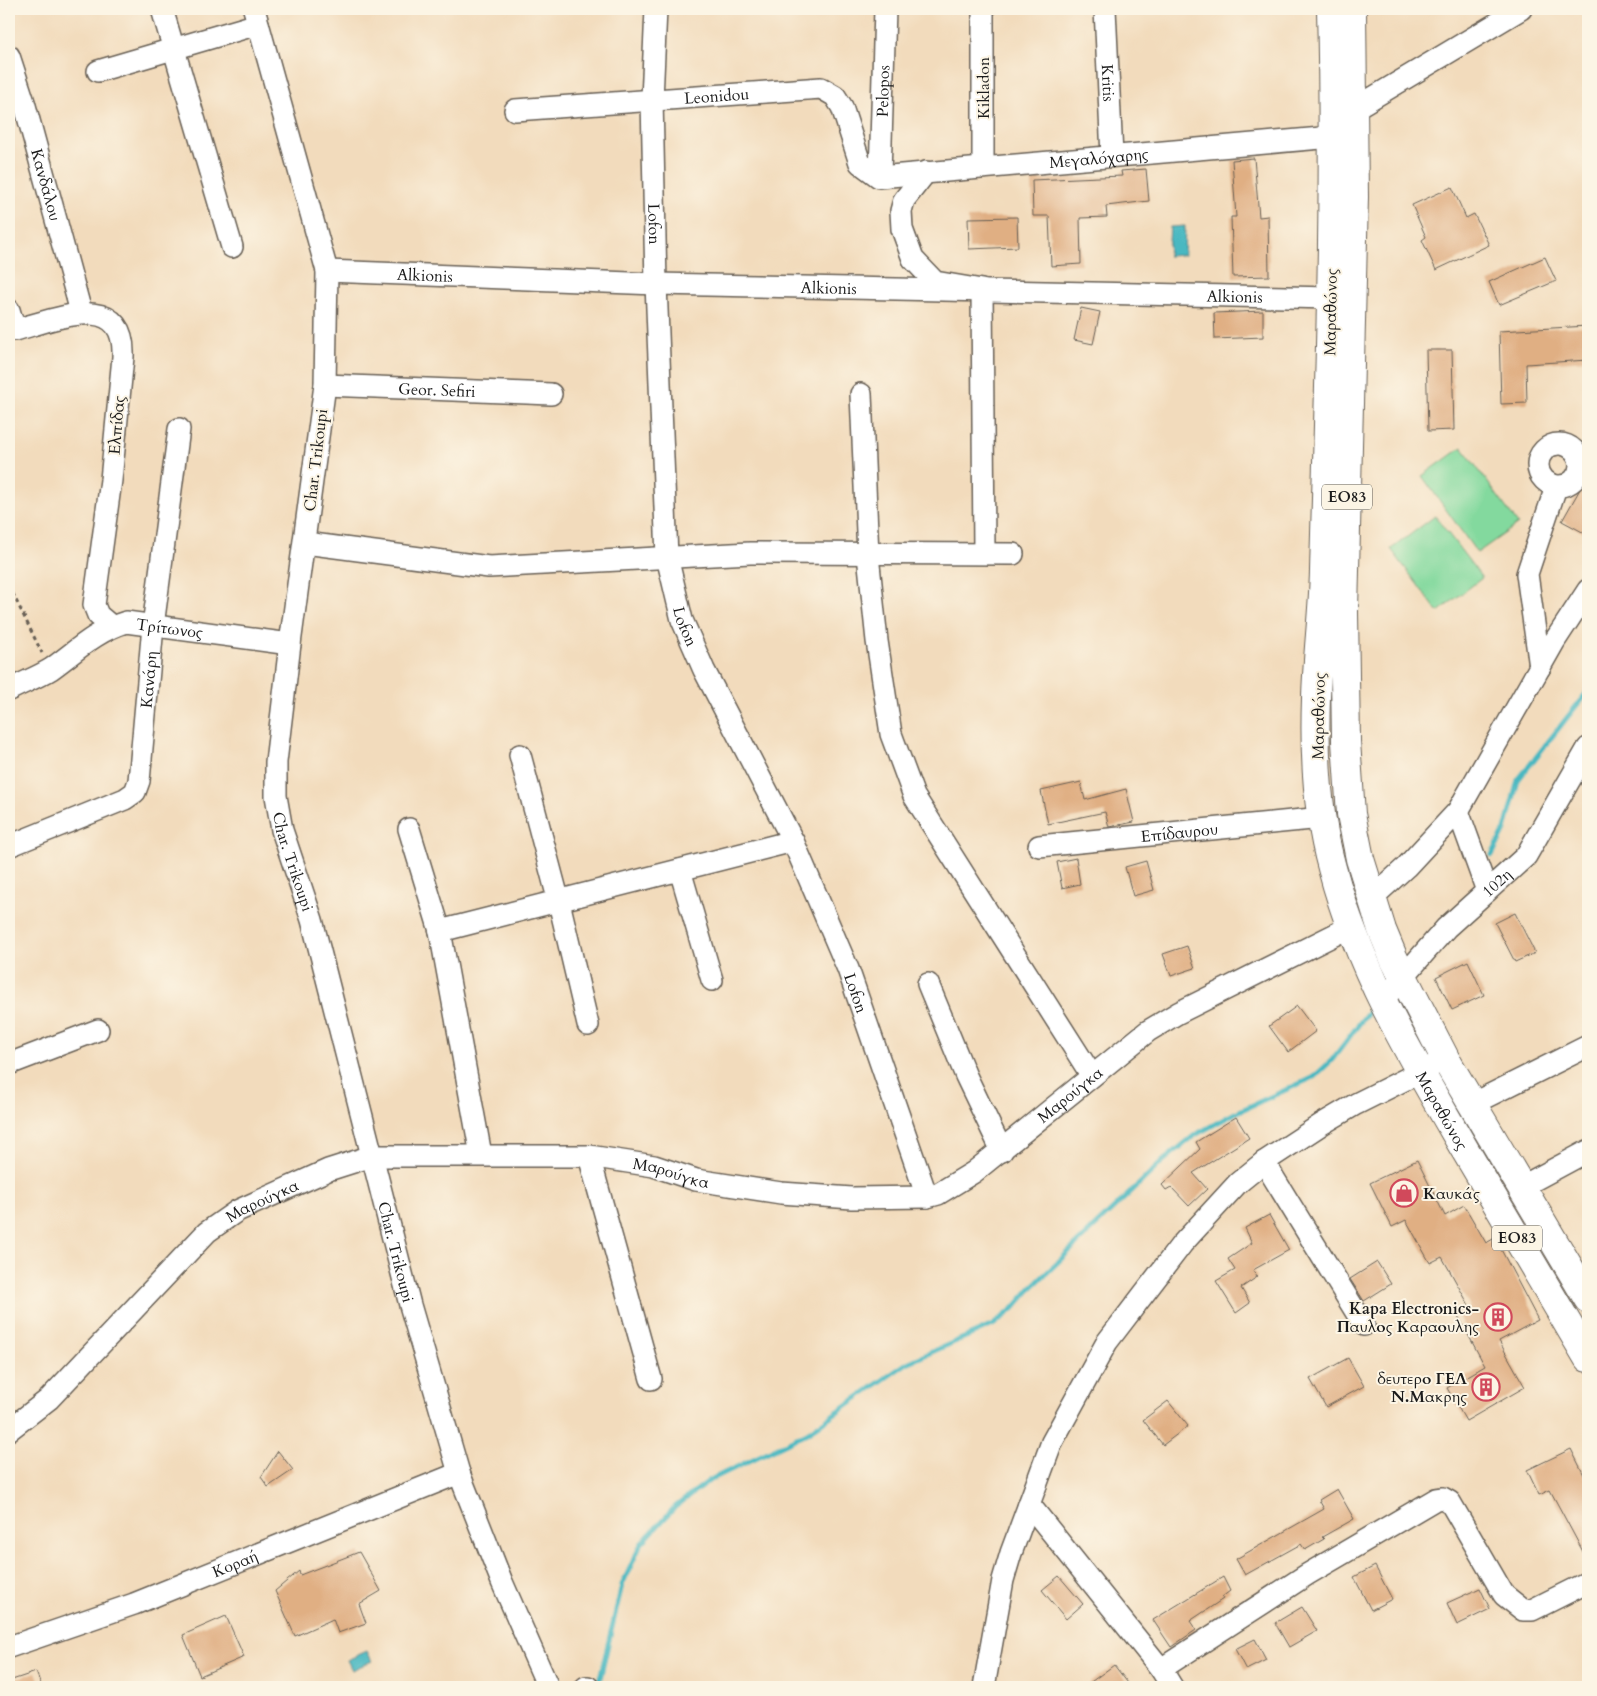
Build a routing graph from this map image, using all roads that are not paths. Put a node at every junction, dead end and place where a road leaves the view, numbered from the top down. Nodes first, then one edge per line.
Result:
1 (162, 9) edge
2 (656, 9) edge
3 (885, 9) edge
4 (983, 9) edge
5 (1105, 9) edge
6 (1331, 9) edge
7 (1352, 9) edge
8 (1521, 9) edge
9 (256, 16) edge
10 (175, 48) junction
11 (9, 56) edge
12 (98, 71) dead end
13 (652, 99) junction
14 (1354, 109) junction
15 (515, 110) dead end
16 (1333, 137) junction
17 (1112, 156) junction
18 (984, 167) junction
19 (874, 172) junction
20 (926, 172) junction
21 (232, 246) dead end
22 (327, 271) junction
23 (656, 284) junction
24 (982, 290) junction
25 (1331, 298) junction
26 (9, 310) edge
27 (81, 312) junction
28 (325, 385) junction
29 (551, 394) dead end
30 (861, 394) dead end
31 (179, 429) dead end
32 (1582, 450) edge
33 (1556, 487) junction
34 (305, 543) junction
35 (984, 553) junction
36 (1013, 554) dead end
37 (868, 555) junction
38 (667, 557) junction
39 (1588, 590) edge
40 (111, 626) junction
41 (153, 626) junction
42 (290, 644) junction
43 (1540, 666) junction
44 (9, 690) edge
45 (1588, 748) edge
46 (520, 755) dead end
47 (1458, 811) junction
48 (1322, 818) junction
49 (409, 828) dead end
50 (793, 842) junction
51 (9, 846) edge
52 (1039, 846) dead end
53 (680, 870) junction
54 (1487, 891) junction
55 (1372, 898) junction
56 (559, 902) junction
57 (1350, 927) junction
58 (440, 931) junction
59 (1402, 976) junction
60 (712, 980) dead end
61 (928, 984) dead end
62 (1382, 1001) junction
63 (588, 1025) dead end
64 (98, 1030) dead end
65 (1588, 1046) edge
66 (1446, 1060) junction
67 (9, 1064) edge
68 (1419, 1073) junction
69 (1092, 1076) junction
70 (1472, 1104) junction
71 (1002, 1151) junction
72 (1588, 1151) edge
73 (480, 1155) junction
74 (372, 1156) junction
75 (589, 1156) junction
76 (1264, 1162) junction
77 (1522, 1187) junction
78 (927, 1197) junction
79 (1588, 1299) edge
80 (1364, 1324) dead end
81 (1588, 1358) edge
82 (650, 1379) dead end
83 (9, 1430) edge
84 (459, 1473) junction
85 (1029, 1504) junction
86 (1588, 1582) edge
87 (9, 1647) edge
88 (1161, 1669) junction
89 (548, 1687) edge
90 (984, 1687) edge
91 (1172, 1687) edge

1 - 10 street
2 - 13 street, Lofon
3 - 19 street, Pelopos
4 - 18 street, Kikladon
5 - 17 street, Kritis
6 - 16 main road, Μαραθώνος / ΕΟ83
7 - 14 main road, Μαραθώνος / ΕΟ83
8 - 14 street
9 - 10 street
9 - 22 street, Char. Trikoupi
10 - 12 street
10 - 21 street
11 - 27 street, Κανδάλου
13 - 15 street, Leonidou
13 - 19 street, Leonidou
13 - 23 street, Lofon
14 - 55 main road, Μαραθώνος / ΕΟ83
16 - 17 street, Μεγαλόχαρης
16 - 25 main road, Μαραθώνος / ΕΟ83
17 - 18 street, Μεγαλόχαρης
18 - 20 street, Μεγαλόχαρης
19 - 20 street, Μεγαλόχαρης
20 - 24 street
22 - 23 street, Alkionis
22 - 28 street, Char. Trikoupi
23 - 24 street, Alkionis
23 - 38 street, Lofon
24 - 25 street, Alkionis
24 - 35 street
25 - 48 main road, Μαραθώνος / ΕΟ83
26 - 27 street, Ελπίδας
27 - 40 street, Ελπίδας
28 - 29 street, Geor. Sefiri
28 - 34 street, Char. Trikoupi
30 - 37 street
31 - 41 street, Κανάρη
32 - 33 street
32 - 33 street
33 - 43 street
34 - 38 street
34 - 42 street, Char. Trikoupi
35 - 36 street
35 - 37 street
37 - 38 street
37 - 69 street
38 - 50 street, Lofon
39 - 43 street
40 - 41 street, Τρίτωνος
40 - 44 street, Τρίτωνος
41 - 42 street, Τρίτωνος
41 - 51 street, Κανάρη
42 - 74 street, Char. Trikoupi
43 - 47 street
45 - 54 street, 102η
46 - 56 street
47 - 54 street
47 - 55 street
48 - 52 street, Επίδαυρου
48 - 57 main road, Μαραθώνος / ΕΟ83
49 - 58 street
50 - 53 street
50 - 78 street, Lofon
53 - 56 street
53 - 60 street
54 - 59 street, 102η
55 - 59 main road, Μαραθώνος / ΕΟ83
56 - 58 street
56 - 63 street
57 - 62 main road, Μαραθώνος / ΕΟ83
57 - 69 street, Μαρούγκα
58 - 73 street
59 - 62 street, 102η
59 - 66 main road, Μαραθώνος / ΕΟ83
61 - 71 street
62 - 68 main road, Μαραθώνος / ΕΟ83
64 - 67 street
65 - 70 street
66 - 68 street
66 - 70 main road, Μαραθώνος / ΕΟ83
68 - 76 street
68 - 81 main road, Μαραθώνος / ΕΟ83
69 - 71 street, Μαρούγκα
70 - 77 main road, Μαραθώνος / ΕΟ83
71 - 78 street, Μαρούγκα
72 - 77 street
73 - 74 street, Μαρούγκα
73 - 75 street, Μαρούγκα
74 - 83 street, Μαρούγκα
74 - 84 street, Char. Trikoupi
75 - 78 street, Μαρούγκα
75 - 82 street
76 - 80 street
76 - 85 street
77 - 79 main road, Μαραθώνος / ΕΟ83
84 - 87 street, Κοραή
84 - 89 street, Char. Trikoupi
85 - 88 street
85 - 90 street
86 - 88 street
88 - 91 street

